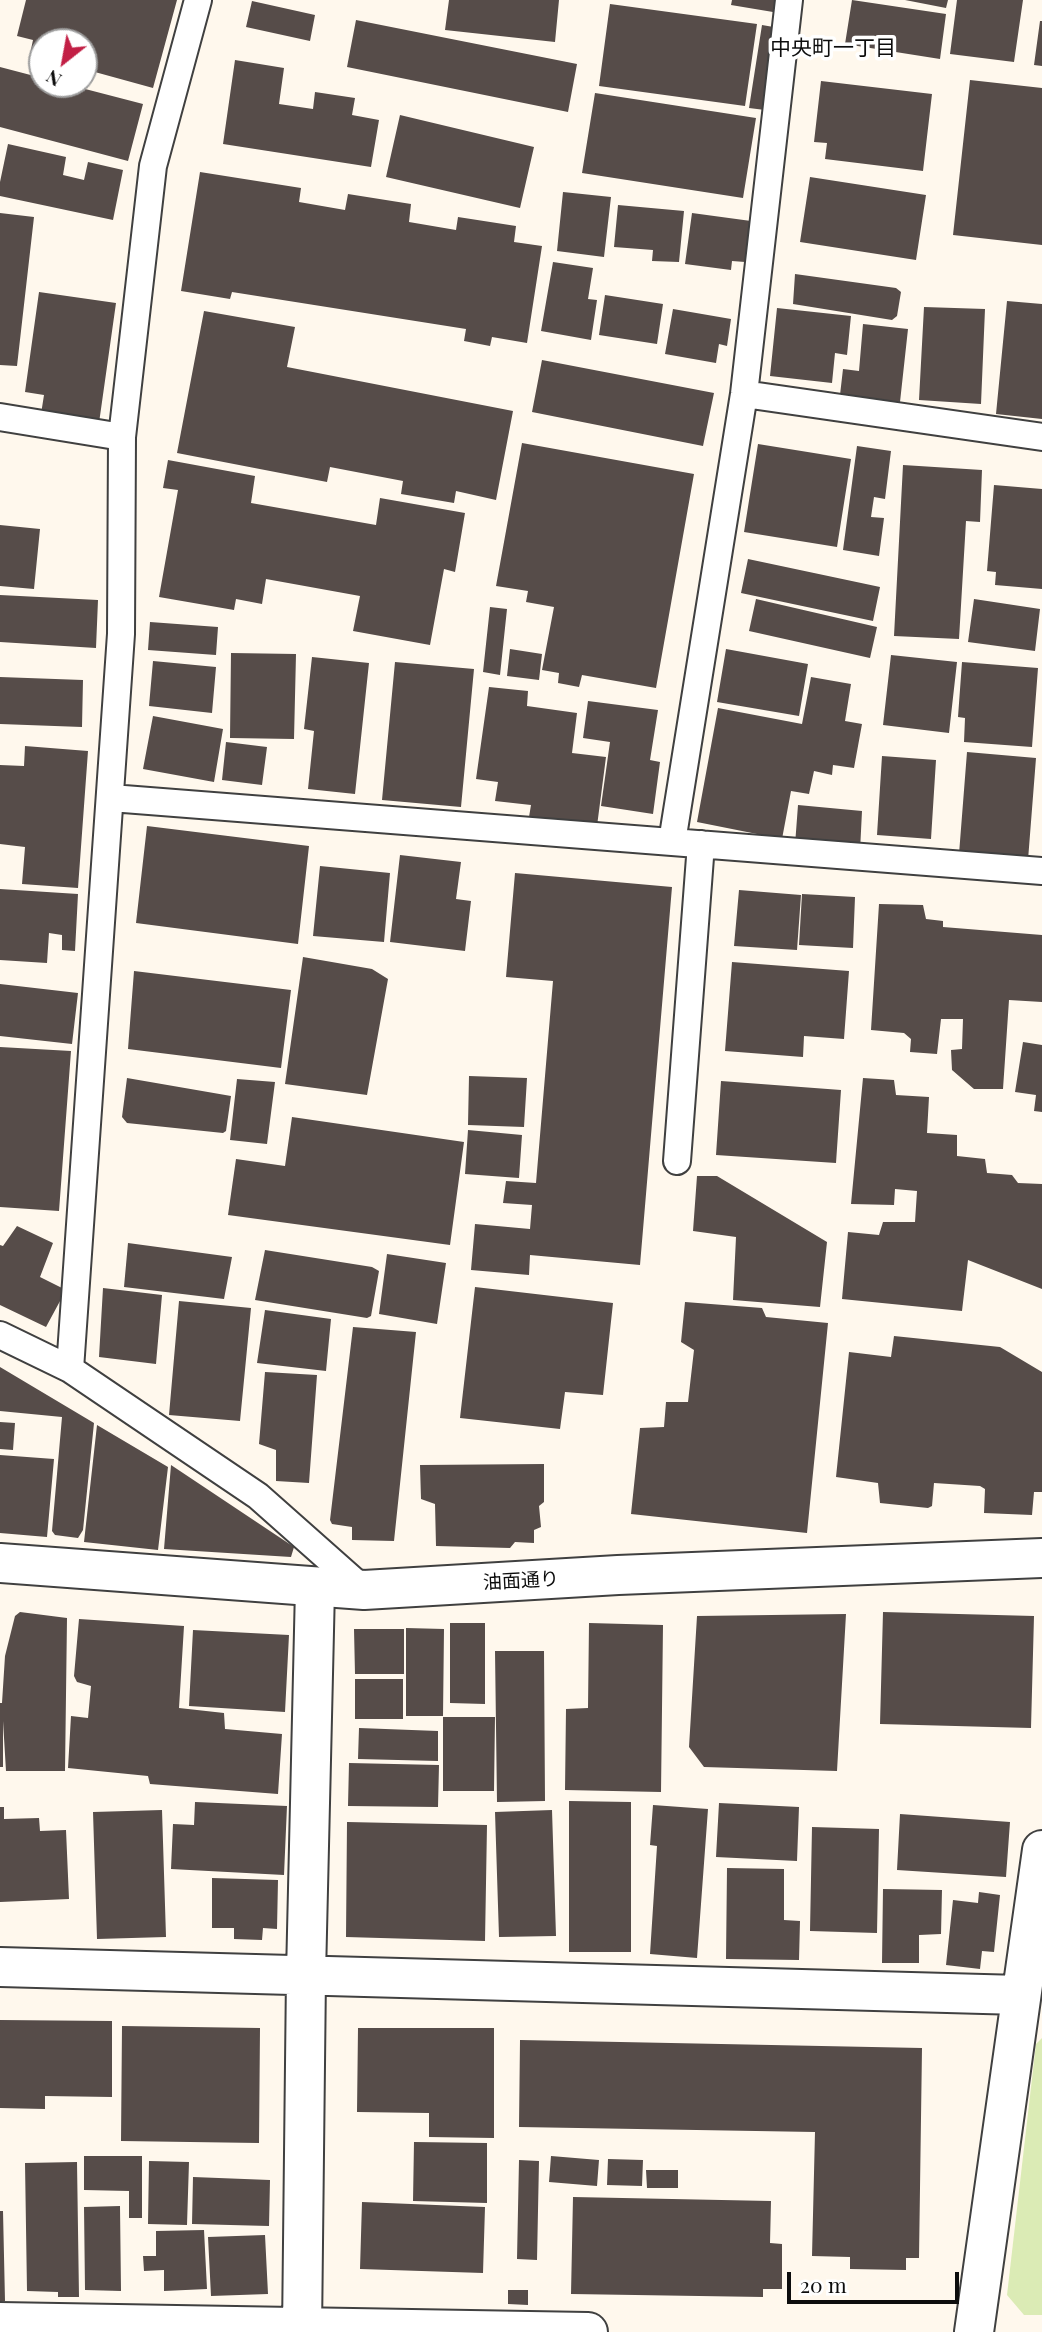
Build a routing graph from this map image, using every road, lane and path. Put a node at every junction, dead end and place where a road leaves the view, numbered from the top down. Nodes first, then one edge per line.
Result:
1 (198, 0) edge
2 (789, 0) edge
3 (744, 394) junction
4 (0, 417) edge
5 (122, 437) junction
6 (1042, 437) edge
7 (111, 798) junction
8 (672, 842) junction
9 (701, 844) junction
10 (1042, 871) edge
11 (677, 1161) dead end
12 (0, 1335) edge
13 (70, 1369) junction
14 (1042, 1558) edge
15 (0, 1563) edge
16 (315, 1588) junction
17 (365, 1590) junction
18 (1042, 1850) edge
19 (0, 1967) edge
20 (306, 1975) junction
21 (1031, 1995) edge
22 (0, 2322) edge
23 (301, 2330) edge
24 (588, 2332) edge
25 (974, 2332) edge

1 - 5 lane
2 - 3 lane
3 - 6 lane
3 - 8 lane
4 - 5 lane
5 - 7 lane
7 - 8 lane
7 - 13 lane
8 - 9 lane
9 - 10 lane
9 - 11 lane
12 - 13 lane
13 - 17 lane
14 - 17 street, 油面通り
15 - 16 street, 油面通り
16 - 17 street, 油面通り
16 - 20 street
18 - 21 street
19 - 20 street
20 - 21 street
20 - 23 street
21 - 25 street
22 - 23 street
23 - 24 street

